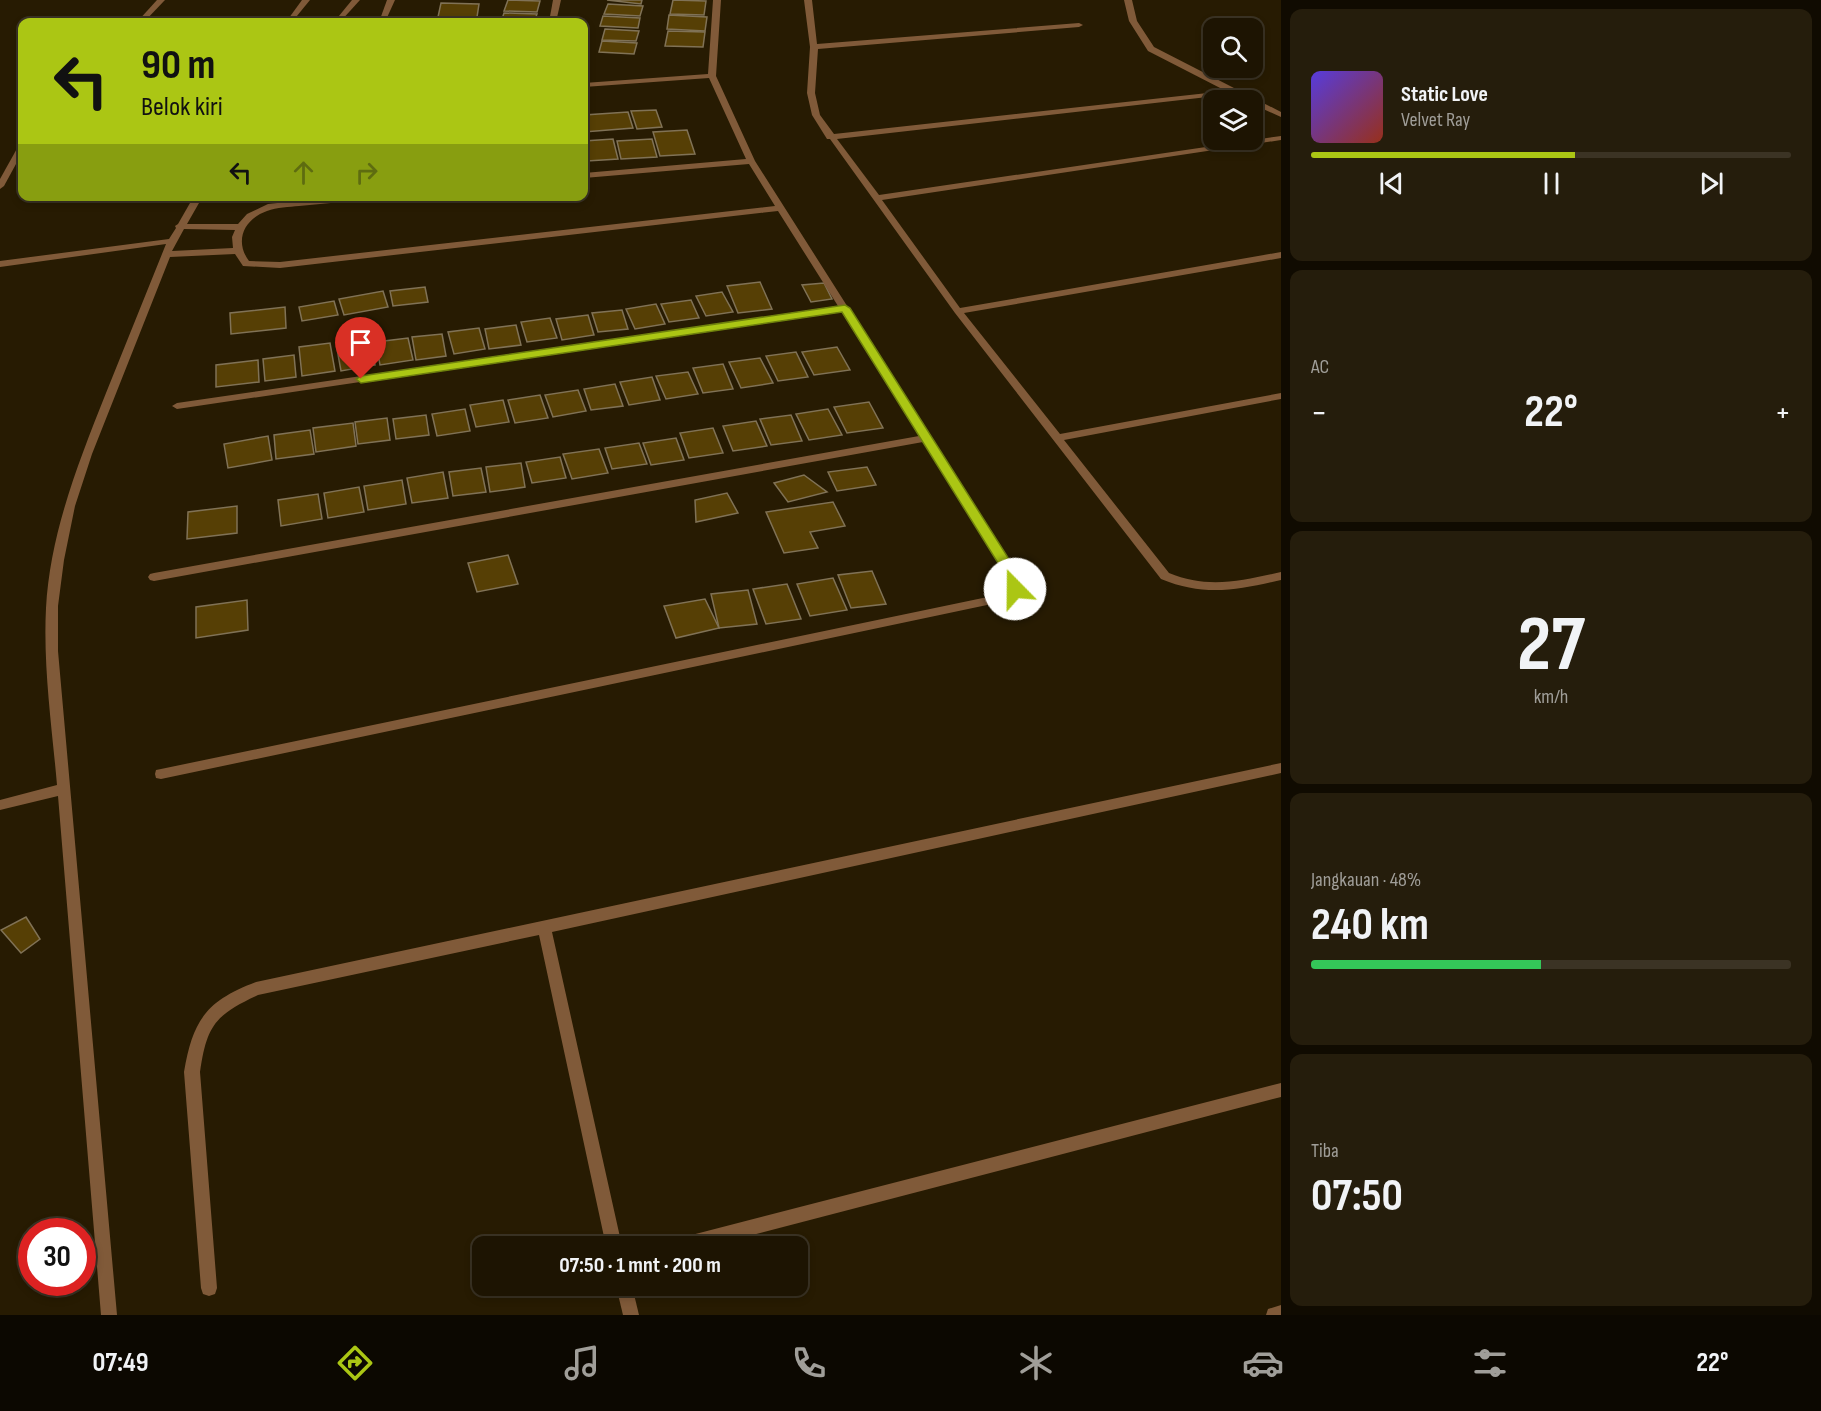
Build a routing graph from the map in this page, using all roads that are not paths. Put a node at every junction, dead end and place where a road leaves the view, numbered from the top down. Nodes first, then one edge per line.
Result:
1 (161, 0) edge
2 (306, 0) edge
3 (356, 0) edge
4 (391, 0) edge
5 (557, 0) edge
6 (717, 0) edge
7 (808, 0) edge
8 (1128, 0) edge
9 (144, 18) edge
10 (292, 18) edge
11 (340, 18) edge
12 (384, 18) edge
13 (553, 18) edge
14 (1078, 25) dead end
15 (814, 47) junction
16 (712, 76) junction
17 (588, 85) edge
18 (1230, 90) edge
19 (1203, 95) edge
20 (1263, 107) edge
21 (1281, 116) edge
22 (830, 137) junction
23 (1281, 138) edge
24 (18, 154) edge
25 (751, 160) junction
26 (588, 176) edge
27 (0, 186) edge
28 (878, 198) junction
29 (196, 201) edge
30 (325, 201) edge
31 (781, 208) junction
32 (179, 226) junction
33 (239, 227) junction
34 (172, 241) junction
35 (237, 251) junction
36 (167, 254) junction
37 (1281, 255) edge
38 (0, 264) edge
39 (845, 308) junction
40 (958, 311) junction
41 (1281, 396) edge
42 (177, 406) dead end
43 (925, 438) junction
44 (1056, 438) junction
45 (1281, 576) edge
46 (153, 577) dead end
47 (1281, 768) edge
48 (161, 774) dead end
49 (64, 789) junction
50 (0, 805) edge
51 (544, 928) junction
52 (1281, 1090) edge
53 (612, 1236) edge
54 (719, 1236) edge
55 (209, 1288) dead end
56 (626, 1296) edge
57 (1281, 1313) edge
58 (109, 1315) edge
59 (631, 1315) edge
60 (1274, 1315) edge

1 - 9 street
2 - 10 street
3 - 11 street
4 - 12 street
5 - 13 street
6 - 16 street
7 - 15 street
8 - 18 street
14 - 15 street
15 - 22 street
16 - 17 street
16 - 25 street
19 - 22 street
20 - 21 street
22 - 28 street
23 - 28 street
24 - 27 street
25 - 26 street
25 - 31 street
28 - 40 street
29 - 32 street
30 - 33 street
31 - 35 street
31 - 39 street
32 - 33 street
32 - 34 street
33 - 35 street
34 - 36 street
34 - 38 street
35 - 36 street
36 - 49 street
37 - 40 street
39 - 42 street
39 - 43 street
40 - 44 street
41 - 44 street
43 - 46 street
43 - 48 street
44 - 45 street
47 - 51 street
49 - 50 street
49 - 58 street
51 - 53 street
51 - 55 street
52 - 54 street
56 - 59 street
57 - 60 street

